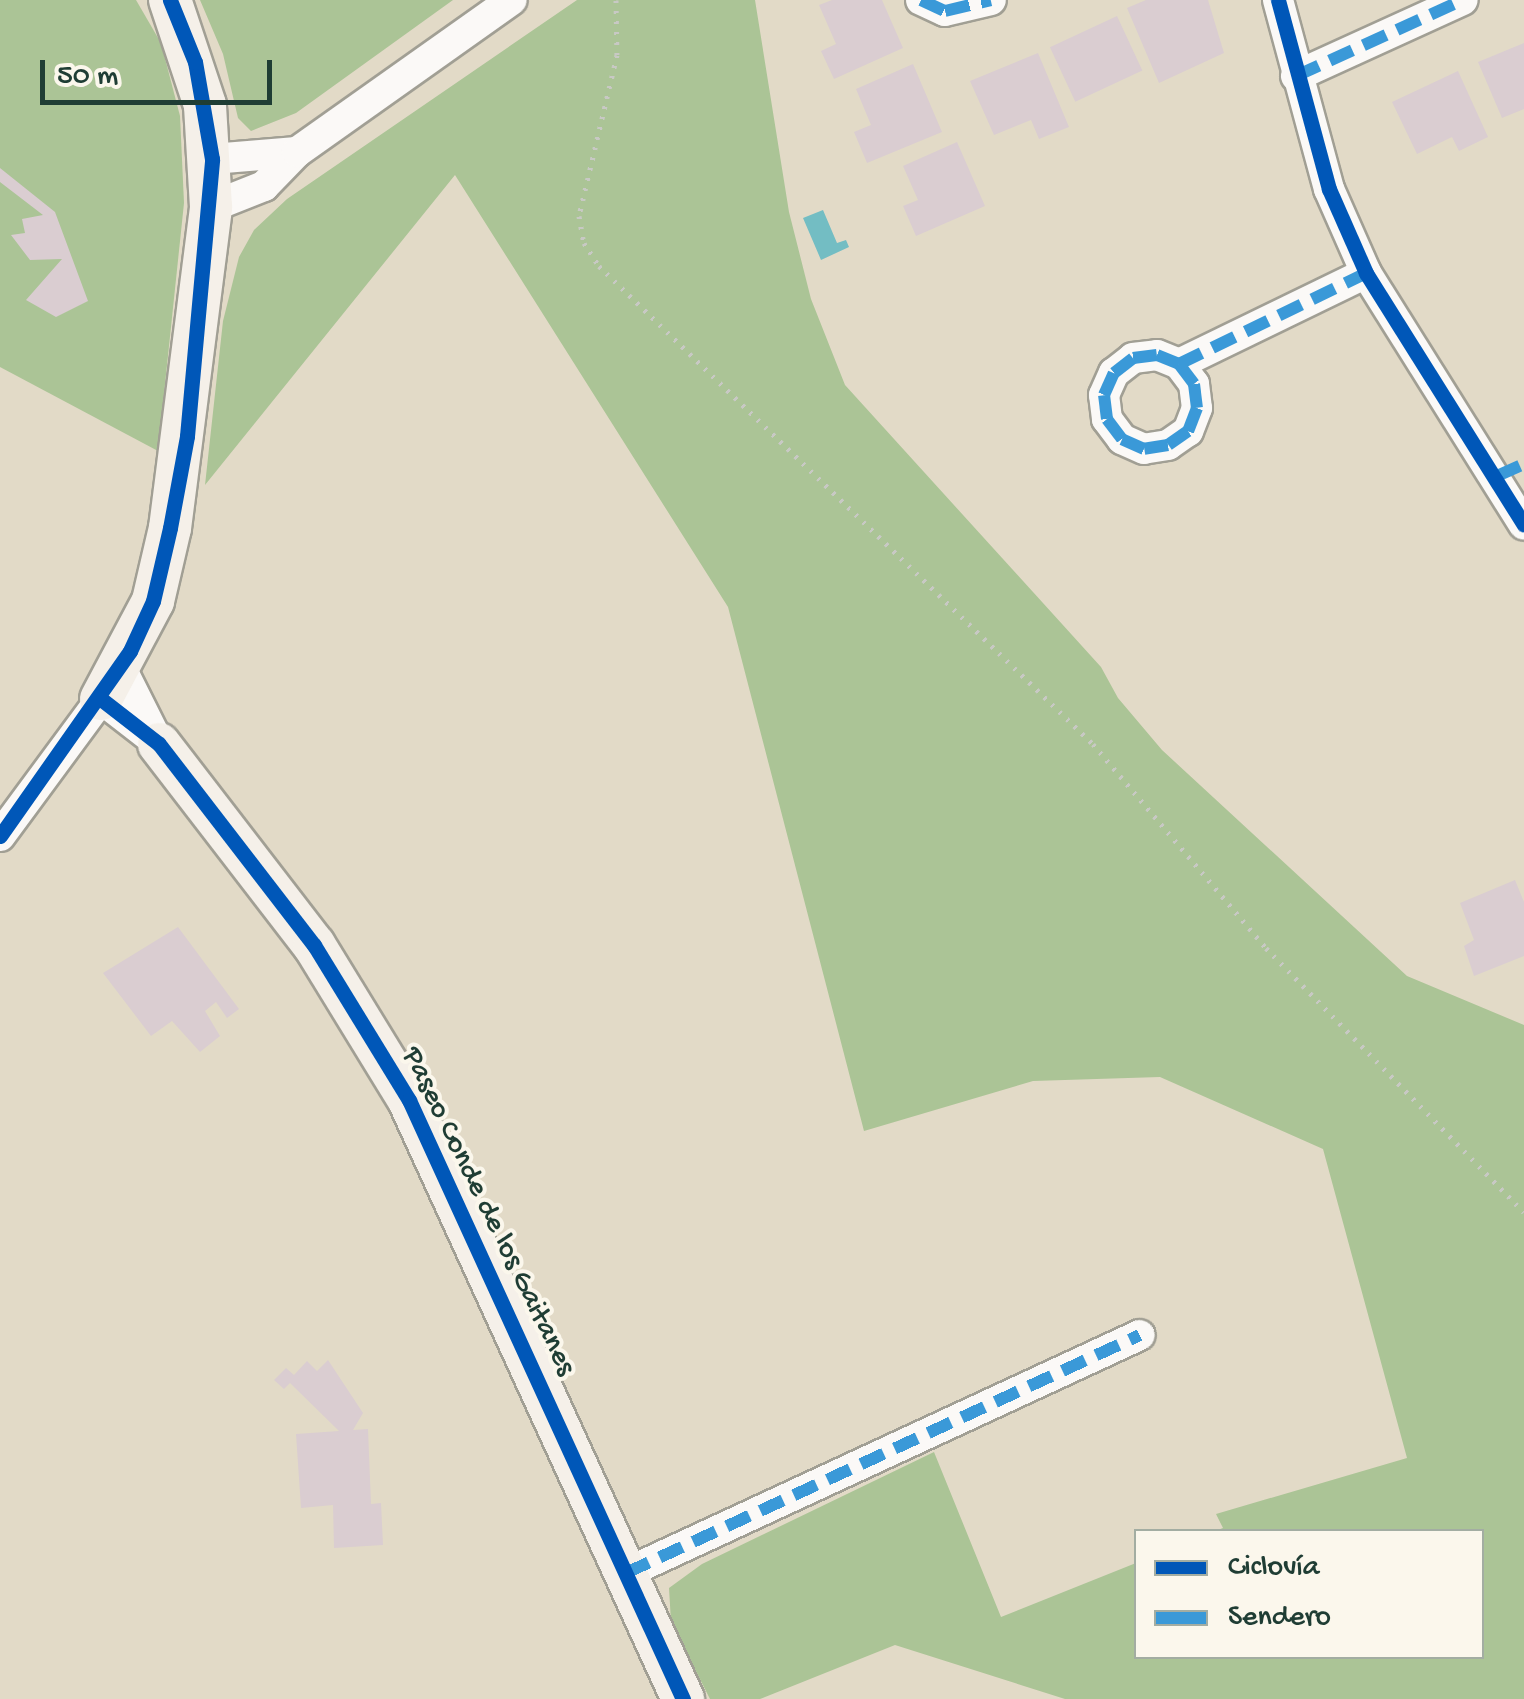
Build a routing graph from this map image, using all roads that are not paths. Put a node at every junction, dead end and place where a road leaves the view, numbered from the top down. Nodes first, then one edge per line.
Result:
1 (170, 0) edge
2 (512, 0) edge
3 (921, 0) edge
4 (991, 0) edge
5 (1278, 0) edge
6 (1463, 0) edge
7 (1296, 76) junction
8 (297, 152) junction
9 (212, 159) junction
10 (211, 207) junction
11 (1366, 273) junction
12 (1180, 364) dead end
13 (1510, 470) edge
14 (1524, 525) edge
15 (110, 683) junction
16 (160, 744) joint
17 (12, 804) edge
18 (0, 836) edge
19 (1140, 1335) dead end
20 (626, 1573) junction
21 (683, 1699) edge

1 - 9 street
2 - 8 street
3 - 4 street
5 - 7 street
6 - 7 street
7 - 11 street
8 - 9 street
8 - 10 street
9 - 10 street
10 - 15 street
11 - 12 street
11 - 13 street
13 - 14 street
15 - 16 street, Paseo Conde de los Gaitanes
15 - 17 street
16 - 20 street, Paseo Conde de los Gaitanes
17 - 18 street
19 - 20 street
20 - 21 street, Paseo Conde de los Gaitanes

